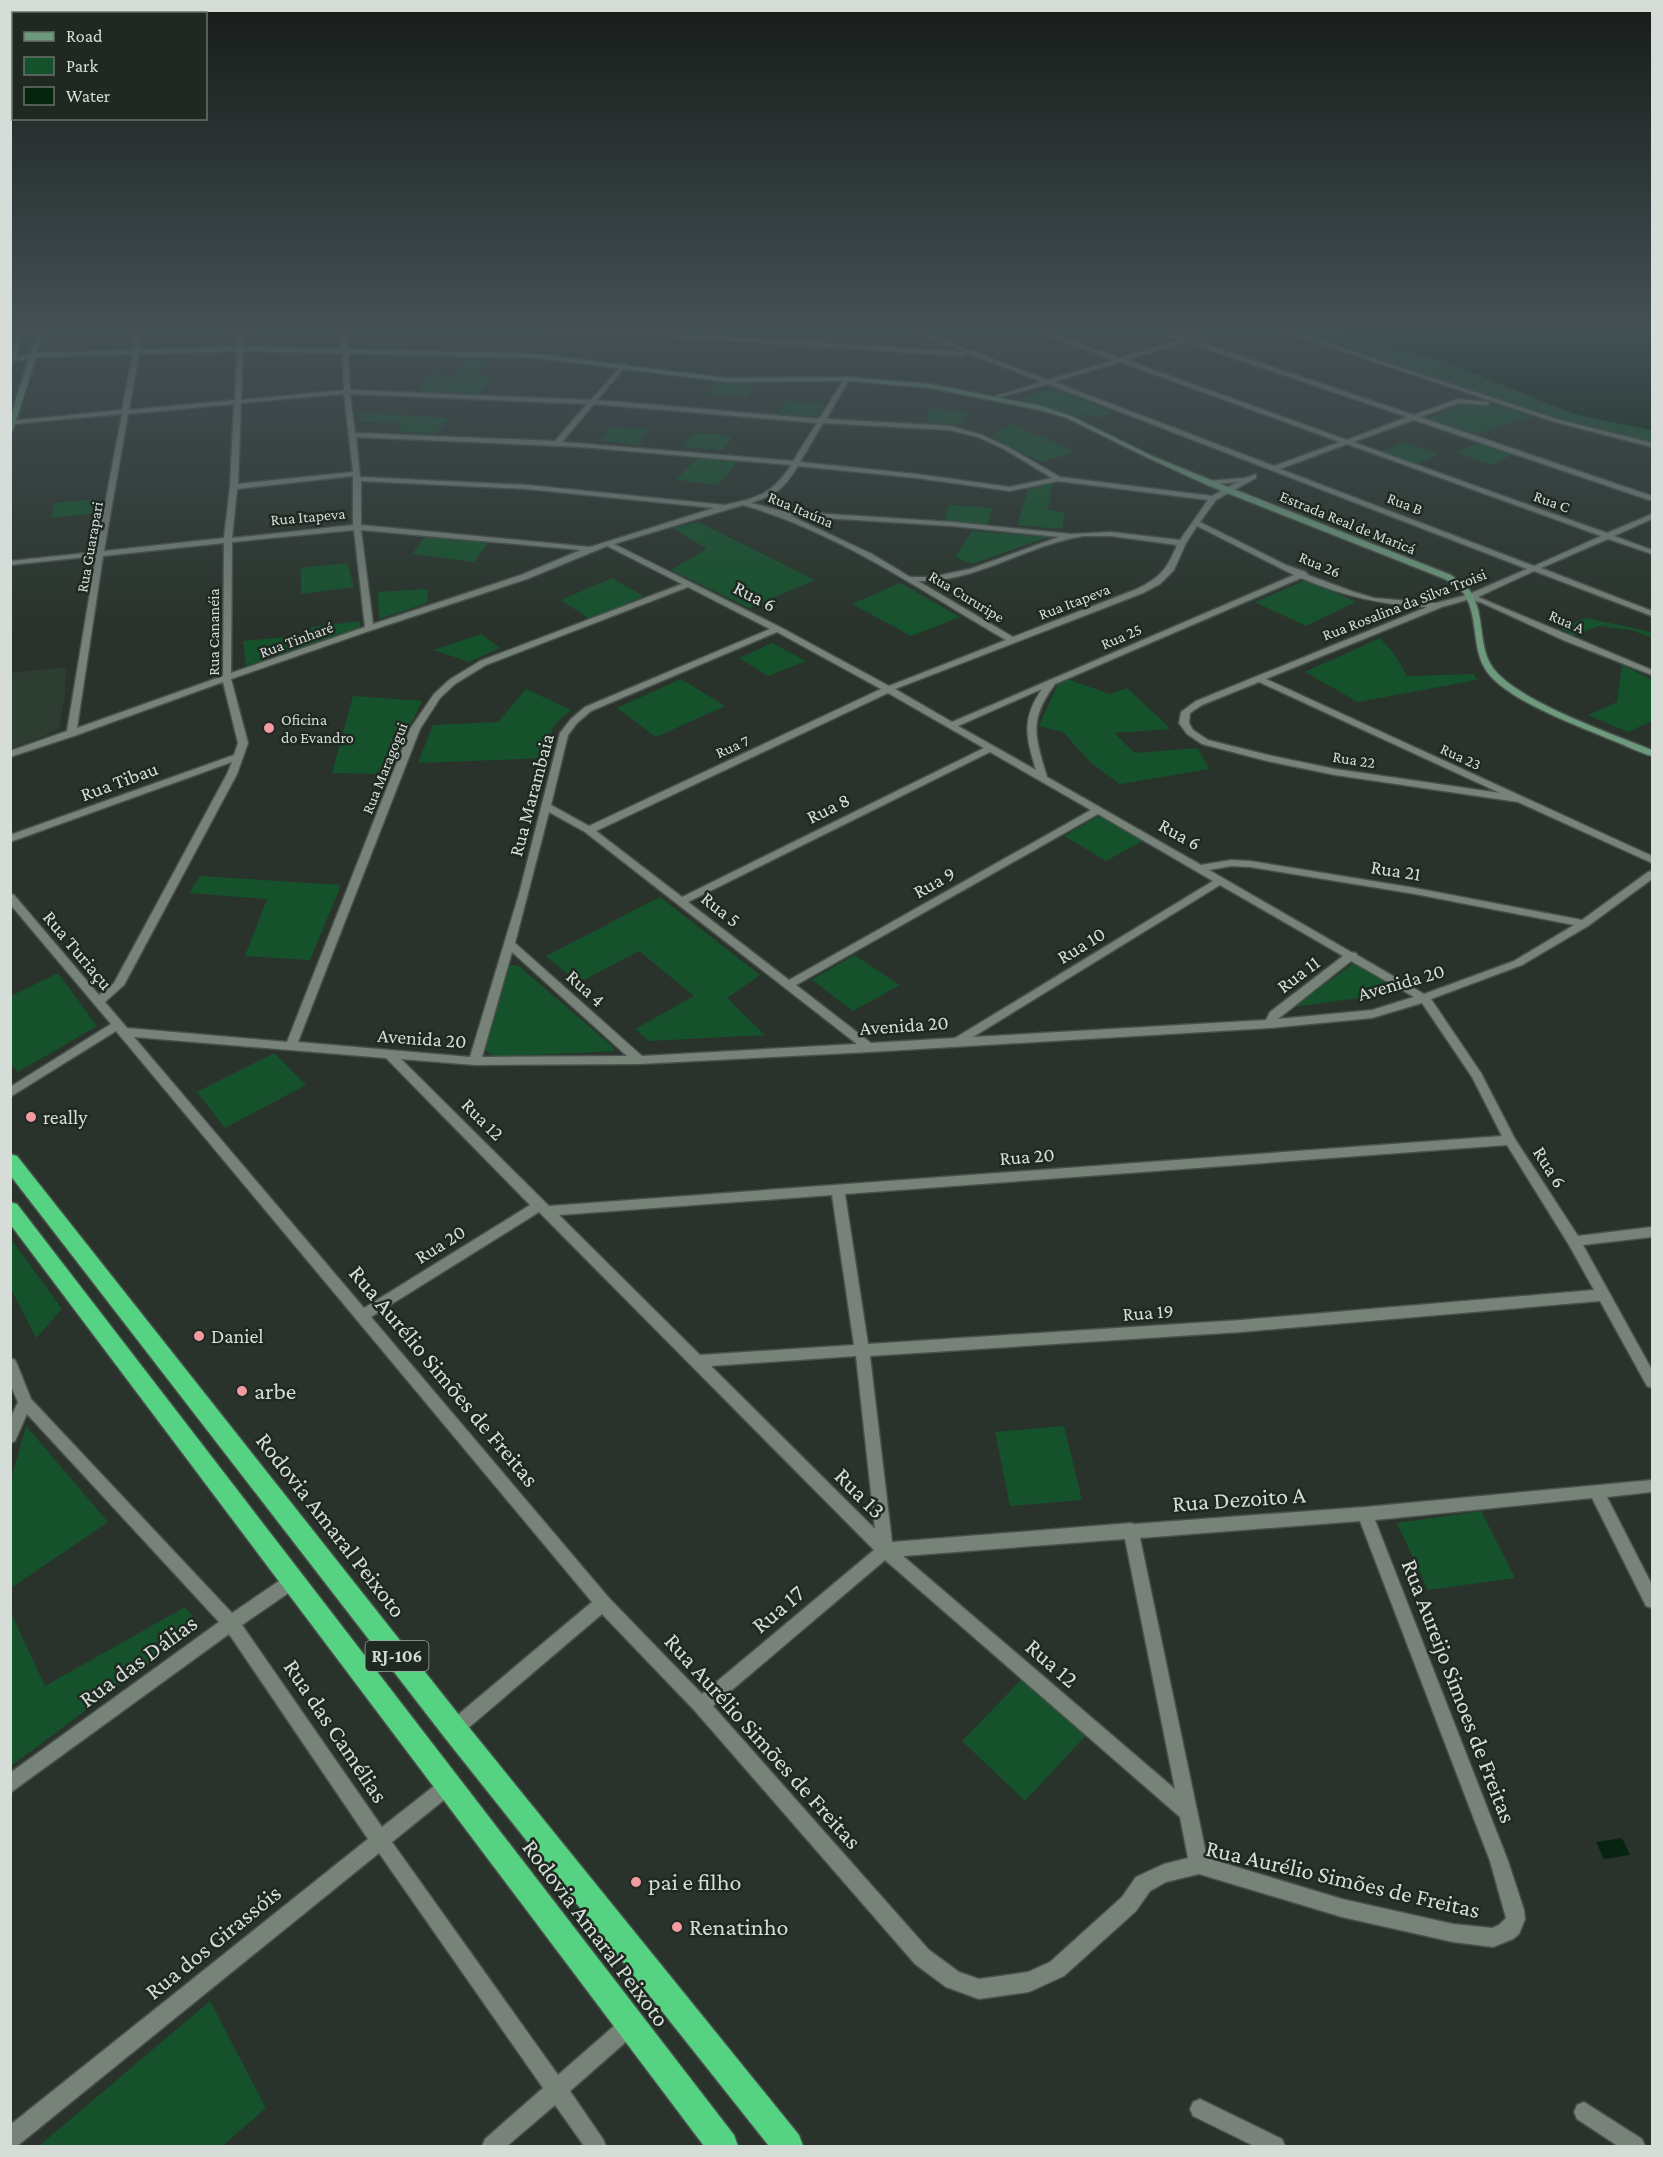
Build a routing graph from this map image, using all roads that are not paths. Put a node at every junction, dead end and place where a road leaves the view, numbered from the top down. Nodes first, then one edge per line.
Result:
1 (122, 431) edge
2 (237, 431) edge
3 (350, 431) edge
4 (568, 431) edge
5 (816, 431) edge
6 (960, 431) edge
7 (1097, 431) edge
8 (1176, 431) edge
9 (1318, 431) edge
10 (1380, 431) edge
11 (1455, 431) edge
12 (1596, 431) edge
13 (351, 435) junction
14 (558, 442) junction
15 (1351, 442) junction
16 (1653, 445) edge
17 (796, 464) junction
18 (1275, 468) junction
19 (1253, 476) junction
20 (357, 477) junction
21 (1058, 479) junction
22 (1210, 483) junction
23 (234, 487) junction
24 (1229, 490) junction
25 (773, 492) junction
26 (1213, 498) junction
27 (1653, 498) edge
28 (743, 503) junction
29 (725, 507) junction
30 (776, 511) junction
31 (1653, 516) edge
32 (1197, 523) junction
33 (357, 526) junction
34 (1072, 536) junction
35 (1609, 536) junction
36 (228, 539) junction
37 (1182, 543) junction
38 (608, 544) junction
39 (590, 549) junction
40 (1653, 552) edge
41 (100, 554) junction
42 (10, 563) edge
43 (1534, 567) junction
44 (1303, 574) junction
45 (907, 578) junction
46 (689, 584) junction
47 (1470, 597) junction
48 (1439, 605) junction
49 (1653, 614) edge
50 (369, 628) junction
51 (777, 628) junction
52 (1012, 640) junction
53 (1653, 673) edge
54 (1258, 678) junction
55 (227, 679) junction
56 (1053, 681) junction
57 (888, 689) junction
58 (952, 726) junction
59 (1190, 732) joint
60 (71, 734) junction
61 (991, 748) junction
62 (1653, 753) edge
63 (10, 754) edge
64 (239, 756) junction
65 (1043, 778) junction
66 (1519, 799) junction
67 (545, 806) junction
68 (1098, 810) junction
69 (588, 830) junction
70 (10, 839) edge
71 (1653, 861) edge
72 (1201, 868) junction
73 (1653, 874) edge
74 (1222, 880) junction
75 (10, 897) edge
76 (681, 901) junction
77 (1584, 924) junction
78 (509, 943) junction
79 (1352, 955) junction
80 (788, 985) junction
81 (1425, 999) junction
82 (98, 1002) junction
83 (1270, 1024) junction
84 (121, 1028) junction
85 (958, 1041) junction
86 (291, 1046) junction
87 (870, 1048) junction
88 (391, 1056) junction
89 (639, 1060) junction
90 (475, 1061) junction
91 (10, 1093) edge
92 (1510, 1140) junction
93 (10, 1161) edge
94 (838, 1189) junction
95 (543, 1208) junction
96 (10, 1209) edge
97 (1653, 1232) edge
98 (1574, 1241) junction
99 (1603, 1295) junction
100 (362, 1316) junction
101 (862, 1350) junction
102 (695, 1362) junction
103 (10, 1364) edge
104 (1653, 1382) edge
105 (26, 1402) junction
106 (10, 1437) edge
107 (1653, 1486) edge
108 (1597, 1492) junction
109 (1365, 1514) junction
110 (1131, 1530) junction
111 (885, 1550) junction
112 (294, 1580) junction
113 (1653, 1601) edge
114 (603, 1603) junction
115 (231, 1623) junction
116 (701, 1705) junction
117 (454, 1729) junction
118 (10, 1784) edge
119 (448, 1785) junction
120 (1188, 1812) junction
121 (380, 1840) junction
122 (1199, 1865) junction
123 (1508, 1885) joint
124 (629, 2026) junction
125 (558, 2091) junction
126 (1200, 2109) dead end
127 (1584, 2112) dead end
128 (10, 2139) edge
129 (492, 2146) edge
130 (596, 2146) edge
131 (723, 2146) edge
132 (788, 2146) edge
133 (1275, 2146) edge
134 (1635, 2146) edge

1 - 41 street, Rua Guarapari
2 - 23 street, Rua Cananéia
3 - 13 street
4 - 14 street
5 - 17 street
6 - 21 street
7 - 22 main road, Estrada Real de Maricá
8 - 18 street, Rua B
9 - 15 street, Rua C
10 - 15 street
11 - 27 street
12 - 16 street
13 - 14 street
13 - 20 street
14 - 17 street
15 - 18 street
15 - 35 street, Rua C
17 - 21 street
17 - 25 street
18 - 19 street
18 - 43 street, Rua B
19 - 22 street
19 - 24 street
20 - 23 street, Rua Itaúna
20 - 29 street, Rua Itaúna
20 - 33 street
21 - 26 street
22 - 24 main road, Estrada Real de Maricá
23 - 36 street, Rua Cananéia
24 - 26 street
24 - 47 main road, Estrada Real de Maricá
25 - 28 street
25 - 30 street
26 - 32 street, Rua Itapeva
28 - 29 street, Rua Itaúna
28 - 30 street, Rua Itaúna
29 - 38 street
30 - 34 street
30 - 45 street, Rua Itaúna
31 - 35 street, Rua Rosalina da Silva Troisi
32 - 37 street, Rua Itapeva
32 - 44 street, Rua 26
33 - 36 street, Rua Itapeva
33 - 39 street, Rua Itapeva
33 - 50 street
34 - 37 street, Rua Itaúna
34 - 45 street, Rua Itaúna
35 - 40 street, Rua C
35 - 43 street, Rua Rosalina da Silva Troisi
36 - 41 street, Rua Itapeva
36 - 55 street, Rua Cananéia
37 - 52 street, Rua Itapeva
38 - 39 street, Rua Itapeva
38 - 46 street, Rua 6
39 - 50 street, Rua Tinharé
41 - 42 street, Rua Itapeva
41 - 60 street, Rua Guarapari
43 - 47 street, Rua Rosalina da Silva Troisi
43 - 49 street, Rua B
44 - 48 street, Rua 26
44 - 56 street, Rua 25
45 - 52 street, Rua Cururipe
46 - 51 street, Rua 6
46 - 86 street, Rua Maragogui
47 - 48 street, Rua Rosalina da Silva Troisi
47 - 53 street, Rua A
47 - 62 main road
48 - 54 street, Rua Rosalina da Silva Troisi
50 - 55 street, Rua Tinharé
51 - 57 street, Rua 6
51 - 67 street, Rua Marambaia
52 - 57 street, Rua Itapeva
54 - 59 street, Rua Rosalina da Silva Troisi
54 - 66 street, Rua 23
55 - 60 street, Rua Tinharé
55 - 64 street, Rua Cananéia
56 - 58 street, Rua 25
56 - 65 street
57 - 58 street, Rua 6
57 - 69 street, Rua 7
58 - 61 street, Rua 6
59 - 66 street, Rua 22
60 - 63 street, Rua Tinharé
61 - 65 street, Rua 6
61 - 76 street, Rua 8
64 - 70 street, Rua Tibau
64 - 82 street, Rua Cananéia
65 - 68 street, Rua 6
66 - 71 street, Rua 23
67 - 69 street, Rua 5
67 - 78 street, Rua Marambaia
68 - 72 street, Rua 6
68 - 80 street, Rua 9
69 - 76 street, Rua 5
72 - 74 street, Rua 6
72 - 77 street, Rua 21
73 - 77 street, Avenida 20
74 - 79 street, Rua 6
74 - 85 street, Rua 10
75 - 82 street, Rua Turiaçu
76 - 80 street, Rua 5
77 - 81 street, Avenida 20
78 - 89 street, Rua 4
78 - 90 street, Rua Marambaia
79 - 81 street, Rua 6
79 - 83 street, Rua 11
80 - 87 street, Rua 5
81 - 83 street, Avenida 20
81 - 92 street, Rua 6
82 - 84 street, Rua Turiaçu
83 - 85 street, Avenida 20
84 - 86 street, Avenida 20
84 - 91 street
84 - 100 street, Rua Aurélio Simões de Freitas
85 - 87 street, Avenida 20
86 - 88 street, Avenida 20
87 - 89 street, Avenida 20
88 - 90 street, Avenida 20
88 - 95 street, Rua 12
89 - 90 street, Avenida 20
92 - 94 street, Rua 20
92 - 98 street, Rua 6
93 - 117 highway, Rodovia Amaral Peixoto / RJ-106
94 - 95 street, Rua 20
94 - 101 street, Rua 13
95 - 100 street, Rua 20
95 - 102 street, Rua 13
96 - 112 highway, Rodovia Amaral Peixoto / RJ-106
97 - 98 street
98 - 99 street, Rua 6
99 - 101 street, Rua 19
99 - 104 street, Rua 6
100 - 114 street, Rua Aurélio Simões de Freitas
101 - 102 street, Rua 19
101 - 111 street, Rua 13
102 - 111 street, Rua 13
103 - 105 street, Rua das Camélias
105 - 106 street
105 - 115 street, Rua das Camélias
107 - 108 street, Rua Dezoito A
108 - 109 street, Rua Dezoito A
108 - 113 street
109 - 110 street, Rua Dezoito A
109 - 123 street, Rua Aureijo Simoes de Freitas
110 - 111 street, Rua Dezoito A
110 - 120 street
111 - 116 street, Rua 17
111 - 120 street, Rua 12
112 - 115 street, Rua das Dálias
112 - 119 highway, Rodovia Amaral Peixoto / RJ-106
114 - 116 street, Rua Aurélio Simões de Freitas
114 - 117 street
115 - 118 street, Rua das Dálias
115 - 121 street, Rua das Camélias
116 - 122 street, Rua Aurélio Simões de Freitas
117 - 132 highway, Rodovia Amaral Peixoto / RJ-106
119 - 121 street, Rua dos Girassóis
119 - 124 highway, Rodovia Amaral Peixoto / RJ-106
120 - 122 street
121 - 125 street, Rua das Camélias
121 - 128 street, Rua dos Girassóis
122 - 123 street, Rua Aurélio Simões de Freitas
124 - 125 street
124 - 131 highway, Rodovia Amaral Peixoto / RJ-106
125 - 129 street
125 - 130 street, Rua das Camélias
126 - 133 street
127 - 134 street

